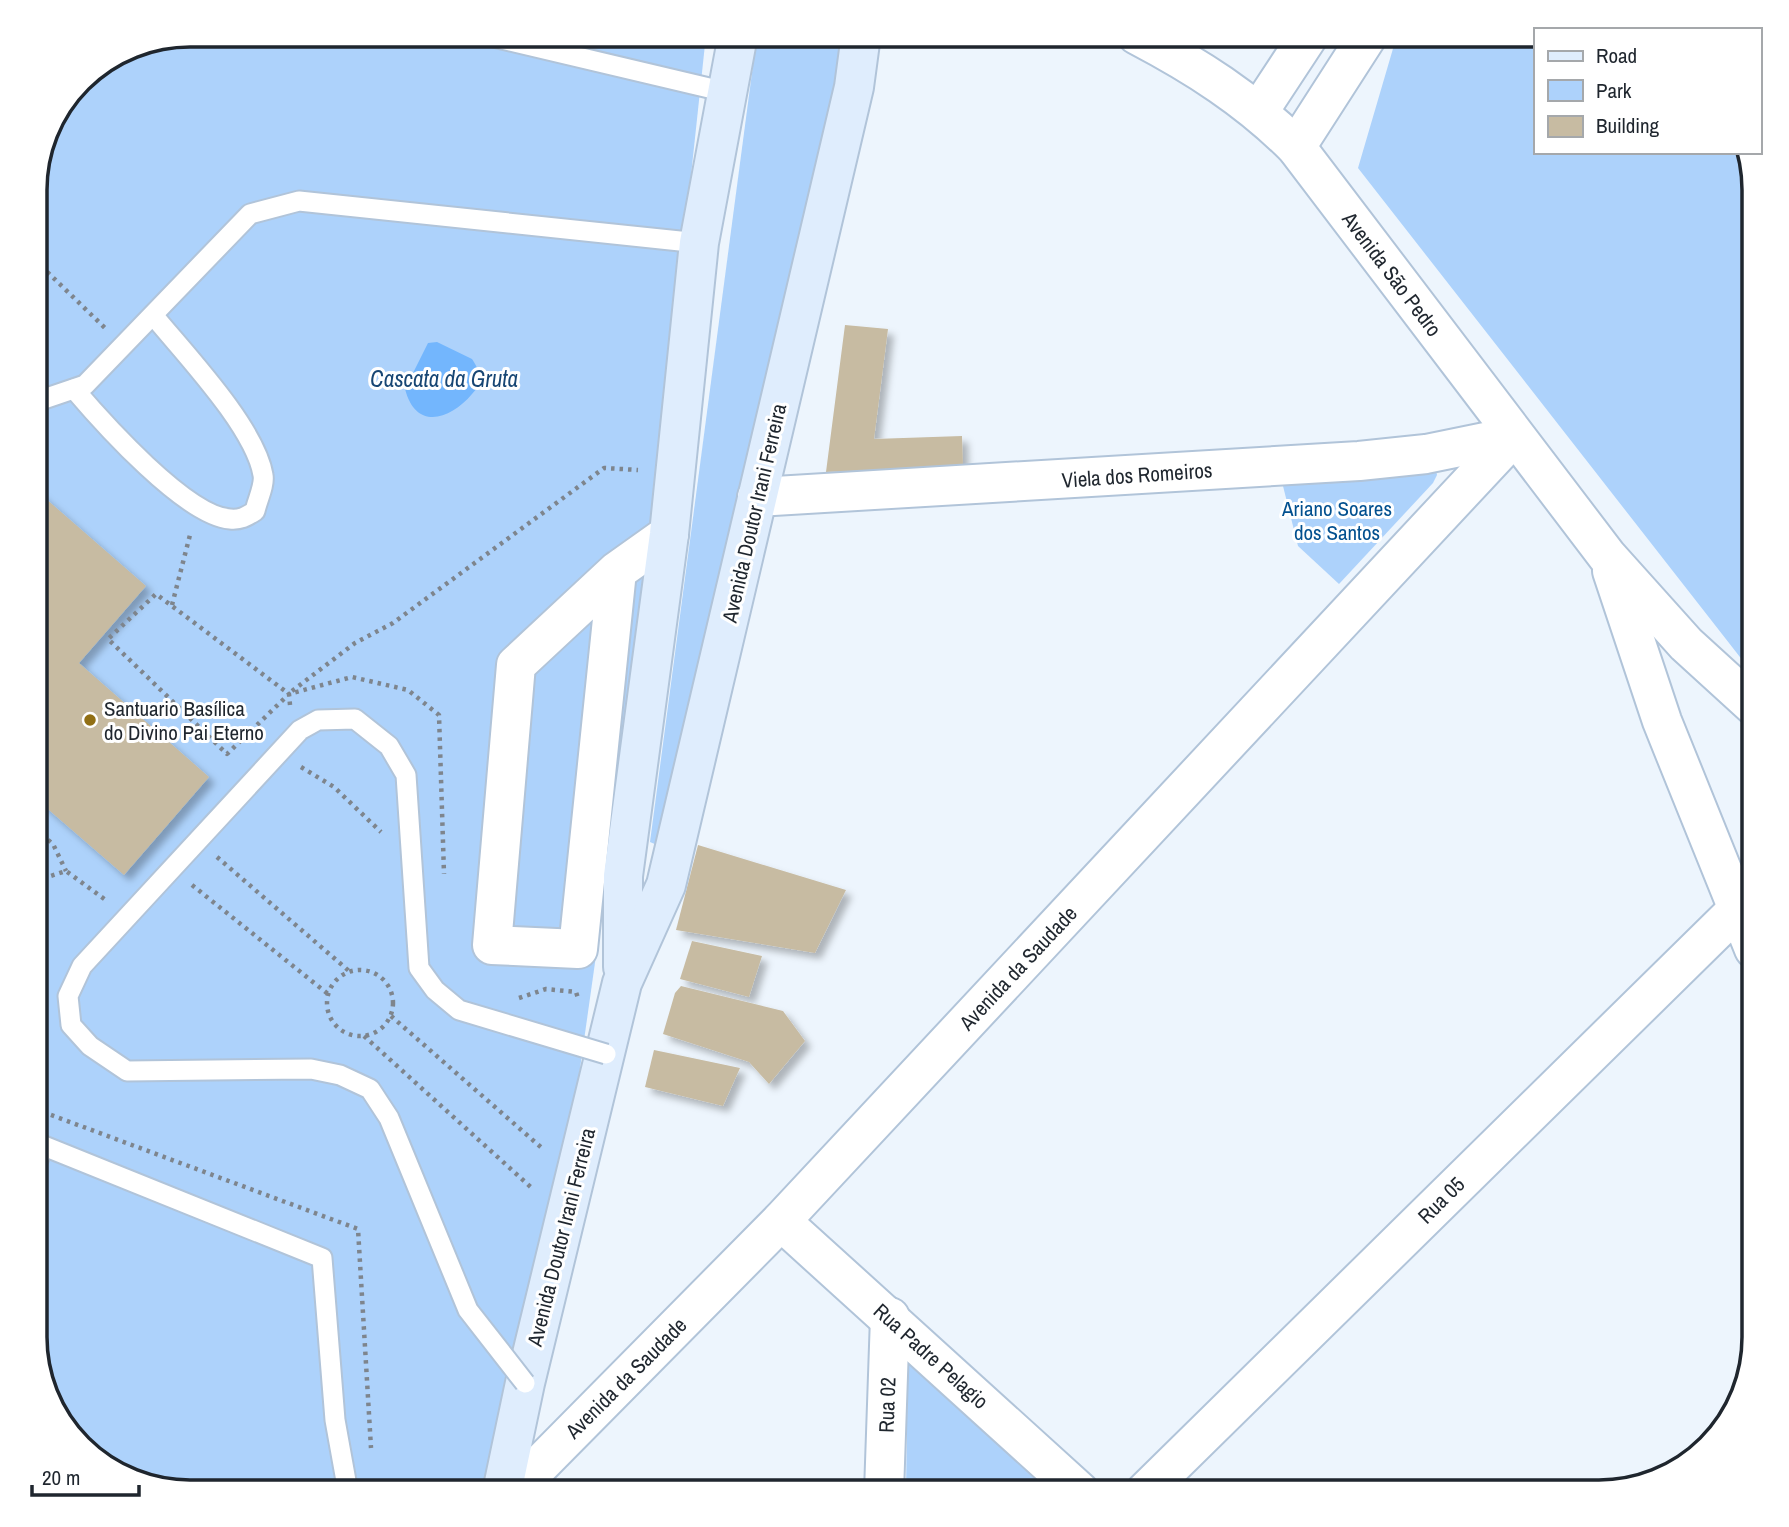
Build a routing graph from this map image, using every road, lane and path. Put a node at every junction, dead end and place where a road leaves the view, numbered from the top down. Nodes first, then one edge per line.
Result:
1 (536, 47) edge
2 (735, 47) edge
3 (859, 47) edge
4 (1159, 47) edge
5 (1300, 47) edge
6 (1360, 47) edge
7 (726, 92) junction
8 (1259, 111) junction
9 (1296, 147) junction
10 (699, 243) junction
11 (48, 273) edge
12 (153, 314) junction
13 (100, 324) dead end
14 (74, 389) junction
15 (48, 398) edge
16 (1514, 436) junction
17 (646, 473) dead end
18 (757, 497) junction
19 (197, 505) junction
20 (669, 534) junction
21 (1607, 556) junction
22 (617, 571) junction
23 (172, 605) junction
24 (1686, 644) junction
25 (168, 695) dead end
26 (1742, 695) edge
27 (1662, 721) junction
28 (289, 760) dead end
29 (385, 836) dead end
30 (48, 840) edge
31 (198, 841) junction
32 (172, 869) junction
33 (66, 871) junction
34 (48, 877) edge
35 (105, 899) dead end
36 (1738, 909) junction
37 (1742, 919) edge
38 (349, 971) junction
39 (622, 983) junction
40 (328, 993) junction
41 (391, 1016) junction
42 (364, 1035) junction
43 (606, 1054) junction
44 (48, 1148) edge
45 (579, 1163) junction
46 (545, 1200) dead end
47 (781, 1221) junction
48 (890, 1317) junction
49 (525, 1383) junction
50 (346, 1480) edge
51 (505, 1480) edge
52 (525, 1480) edge
53 (884, 1480) edge
54 (1067, 1480) edge
55 (1157, 1480) edge

1 - 7 lane
2 - 7 street, Avenida Doutor Irani Ferreira
3 - 18 street, Avenida Doutor Irani Ferreira
4 - 8 street, Avenida São Pedro
5 - 8 street
6 - 9 street
7 - 10 street, Avenida Doutor Irani Ferreira
8 - 9 street, Avenida São Pedro
9 - 16 street, Avenida São Pedro
10 - 12 lane
10 - 20 street, Avenida Doutor Irani Ferreira
11 - 13 path
12 - 14 lane
12 - 19 lane
14 - 15 lane
14 - 19 lane
16 - 18 street, Viela dos Romeiros
16 - 21 street, Avenida São Pedro
16 - 47 street, Avenida da Saudade
17 - 23 path
18 - 39 street, Avenida Doutor Irani Ferreira
19 - 23 path
20 - 22 street
20 - 39 street, Avenida Doutor Irani Ferreira
21 - 24 street, Avenida São Pedro
21 - 27 street, Avenida São Pedro
22 - 22 street
23 - 25 path
24 - 26 street, Avenida São Pedro
24 - 27 street
27 - 36 street, Avenida São Pedro
28 - 29 path
30 - 33 path
31 - 32 lane, bridge
31 - 38 path
31 - 43 lane, bridge
32 - 40 path
32 - 49 lane, bridge
33 - 34 path
33 - 35 path
36 - 37 street, Avenida São Pedro
36 - 55 street, Rua 05
38 - 40 path
38 - 41 path
39 - 43 street, Avenida Doutor Irani Ferreira
40 - 42 path
41 - 42 path
41 - 45 path
42 - 46 path
43 - 45 street, Avenida Doutor Irani Ferreira
44 - 50 lane
45 - 49 street, Avenida Doutor Irani Ferreira
47 - 48 street, Rua Padre Pelagio
47 - 52 street, Avenida da Saudade
48 - 53 street, Rua 02
48 - 54 street, Rua Padre Pelagio
49 - 51 street, Avenida Doutor Irani Ferreira

